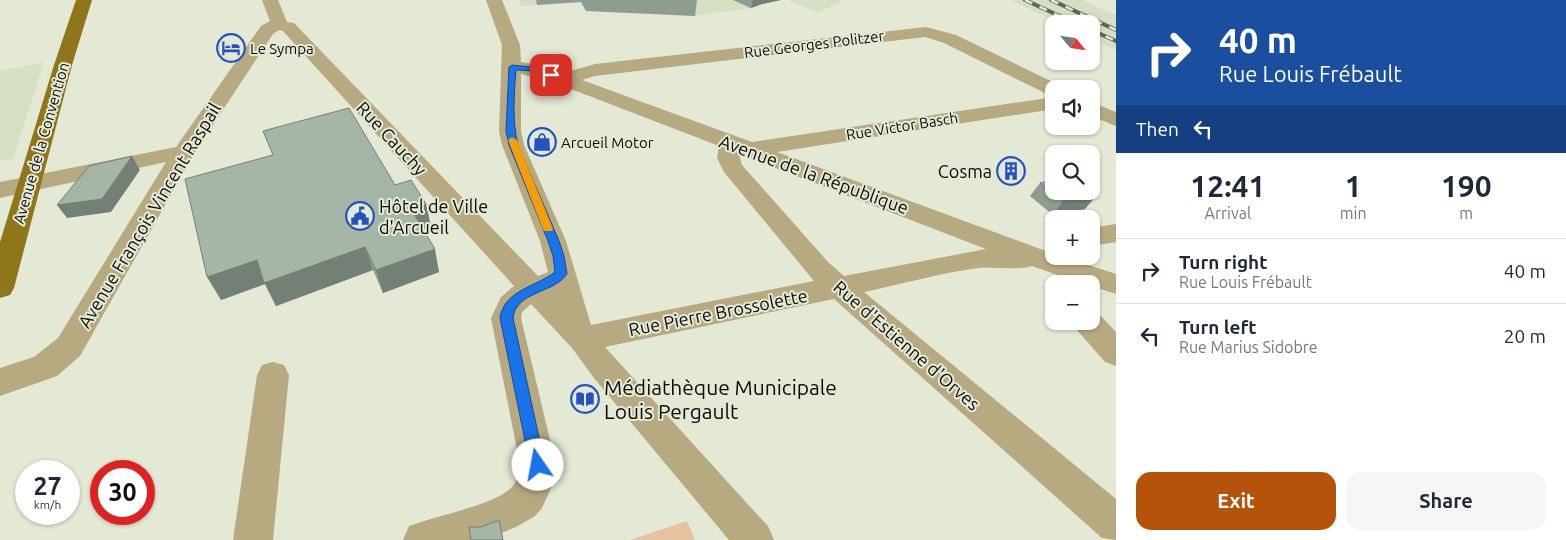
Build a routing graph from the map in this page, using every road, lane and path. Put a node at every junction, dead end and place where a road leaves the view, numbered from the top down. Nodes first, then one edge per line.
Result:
1 (84, 0) edge
2 (270, 0) edge
3 (494, 0) edge
4 (280, 25) junction
5 (512, 67) junction
6 (565, 80) junction
7 (1045, 86) edge
8 (1045, 104) edge
9 (1100, 112) edge
10 (1116, 120) edge
11 (741, 147) junction
12 (184, 152) junction
13 (29, 184) junction
14 (0, 190) edge
15 (1116, 233) edge
16 (1100, 236) edge
17 (1045, 263) edge
18 (1045, 264) edge
19 (1051, 265) edge
20 (548, 282) junction
21 (1116, 284) edge
22 (839, 287) junction
23 (0, 288) edge
24 (1095, 330) edge
25 (584, 339) junction
26 (1116, 353) edge
27 (273, 375) dead end
28 (0, 382) edge
29 (1116, 524) edge
30 (253, 540) edge
31 (424, 540) edge
32 (754, 540) edge

1 - 13 main road, Avenue de la Convention
2 - 4 street
3 - 5 street
4 - 12 street, Avenue François Vincent Raspail
4 - 20 street, Rue Cauchy
5 - 6 street, Avenue de la République
5 - 20 street
6 - 7 street, Rue Georges Politzer
6 - 11 street, Avenue de la République
8 - 11 street, Rue Victor Basch
9 - 10 street
11 - 17 street, Avenue de la République
11 - 22 street, Rue d'Estienne d'Orves
12 - 13 street
12 - 28 street, Avenue François Vincent Raspail
13 - 14 street
13 - 23 main road, Avenue de la Convention
15 - 16 street
18 - 22 street, Rue Pierre Brossolette
19 - 21 street, Avenue de la République
20 - 25 street
20 - 31 street
22 - 25 street, Rue Pierre Brossolette
22 - 29 street, Rue d'Estienne d'Orves
24 - 26 street
25 - 32 street
27 - 30 street

